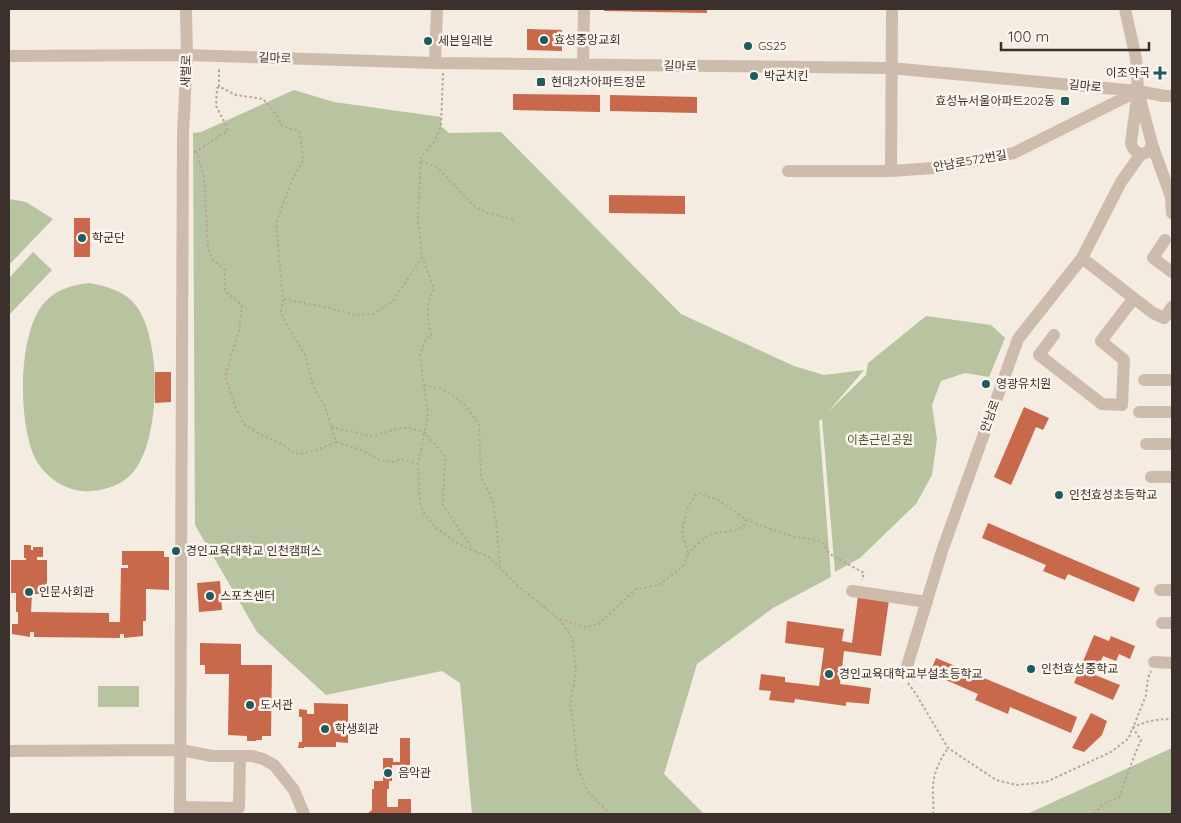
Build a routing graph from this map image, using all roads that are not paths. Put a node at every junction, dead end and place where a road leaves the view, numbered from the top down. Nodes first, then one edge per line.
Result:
1 (186, 9) edge
2 (437, 9) edge
3 (584, 9) edge
4 (892, 9) edge
5 (1125, 9) edge
6 (187, 55) junction
7 (9, 56) edge
8 (440, 63) junction
9 (583, 65) junction
10 (890, 68) junction
11 (1138, 91) junction
12 (1172, 96) edge
13 (1132, 140) junction
14 (1152, 141) junction
15 (1141, 154) junction
16 (788, 171) dead end
17 (891, 171) junction
18 (1121, 182) junction
19 (1172, 210) edge
20 (1165, 240) dead end
21 (1082, 258) junction
22 (1172, 272) edge
23 (1134, 298) junction
24 (1172, 307) edge
25 (1054, 335) dead end
26 (1144, 380) dead end
27 (1172, 380) edge
28 (1139, 412) dead end
29 (1172, 412) edge
30 (1146, 444) dead end
31 (1172, 444) edge
32 (1151, 477) dead end
33 (1172, 477) edge
34 (856, 592) road end
35 (926, 602) junction
36 (1154, 662) road end
37 (1172, 663) edge
38 (905, 673) road end
39 (181, 750) junction
40 (9, 751) edge
41 (240, 756) junction
42 (180, 810) edge
43 (304, 814) edge

1 - 6 street, 새벌로
2 - 8 street
3 - 9 street
4 - 10 street
5 - 11 street, 안남로
6 - 7 street, 길마로
6 - 8 street, 길마로
6 - 39 street, 새벌로
8 - 9 street, 길마로
9 - 10 street, 길마로
10 - 11 street, 길마로
10 - 17 street
11 - 12 street, 길마로
11 - 13 street, 안남로
11 - 14 street, 안남로
11 - 17 street, 안남로572번길
13 - 14 street
13 - 15 street
13 - 18 street, 안남로
14 - 15 street, 안남로
14 - 19 street
15 - 18 street, 안남로
16 - 17 street, 안남로572번길
18 - 21 street, 안남로
20 - 22 street
21 - 23 street
21 - 35 street, 안남로
23 - 24 street
23 - 25 street
26 - 27 street
28 - 29 street
30 - 31 street
32 - 33 street
34 - 35 street
35 - 38 street, 안남로
36 - 37 street
39 - 40 street
39 - 41 street
39 - 42 street, 새벌로
41 - 42 street
41 - 43 street

